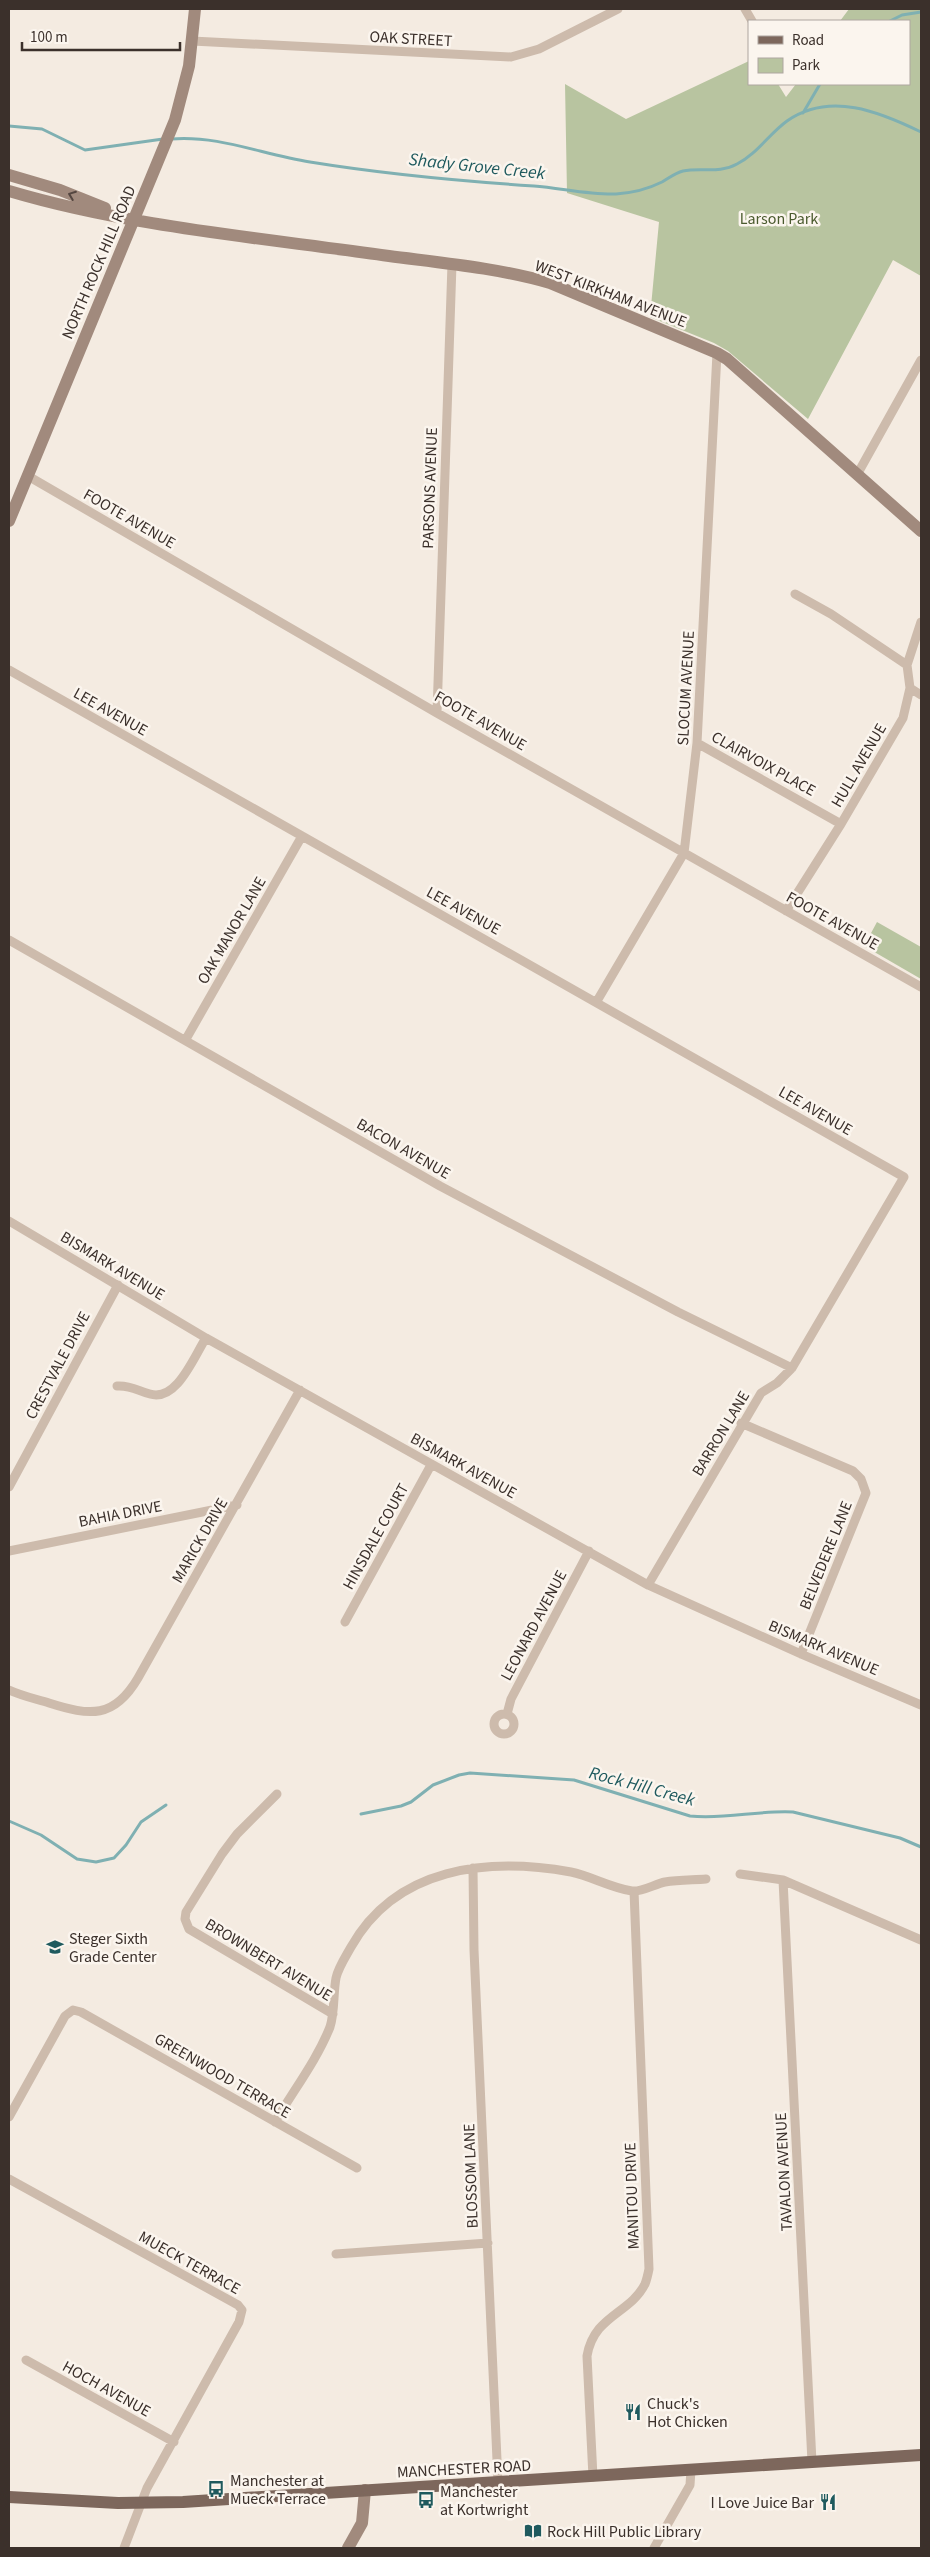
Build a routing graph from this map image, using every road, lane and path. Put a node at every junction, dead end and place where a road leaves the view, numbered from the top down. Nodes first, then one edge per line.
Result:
1 (195, 9) edge
2 (618, 9) edge
3 (192, 41) junction
4 (9, 175) edge
5 (9, 191) edge
6 (133, 219) junction
7 (452, 264) junction
8 (718, 353) junction
9 (921, 360) edge
10 (858, 474) junction
11 (28, 476) junction
12 (9, 521) edge
13 (921, 531) edge
14 (795, 594) dead end
15 (921, 622) edge
16 (907, 665) junction
17 (9, 670) edge
18 (910, 688) junction
19 (921, 695) edge
20 (437, 713) junction
21 (697, 743) junction
22 (841, 824) junction
23 (302, 836) junction
24 (684, 853) junction
25 (786, 911) junction
26 (9, 940) edge
27 (921, 987) edge
28 (597, 1001) junction
29 (186, 1039) junction
30 (904, 1177) joint
31 (9, 1221) edge
32 (118, 1284) junction
33 (206, 1338) junction
34 (792, 1368) junction
35 (117, 1386) dead end
36 (300, 1390) junction
37 (742, 1423) junction
38 (431, 1465) junction
39 (9, 1487) edge
40 (237, 1505) junction
41 (9, 1551) edge
42 (589, 1551) junction
43 (648, 1585) junction
44 (344, 1622) dead end
45 (801, 1654) junction
46 (9, 1690) edge
47 (921, 1705) edge
48 (507, 1714) dead end
49 (276, 1794) dead end
50 (473, 1868) junction
51 (740, 1874) dead end
52 (706, 1879) dead end
53 (783, 1880) junction
54 (634, 1891) junction
55 (921, 1940) edge
56 (333, 2014) junction
57 (9, 2117) edge
58 (275, 2122) junction
59 (357, 2168) dead end
60 (9, 2179) edge
61 (488, 2243) junction
62 (336, 2254) dead end
63 (26, 2360) dead end
64 (174, 2442) junction
65 (921, 2456) edge
66 (812, 2462) junction
67 (691, 2470) junction
68 (593, 2476) junction
69 (498, 2482) junction
70 (365, 2490) junction
71 (9, 2497) edge
72 (142, 2503) junction
73 (124, 2548) edge
74 (348, 2548) edge
75 (654, 2548) edge

1 - 3 street, NORTH ROCK HILL ROAD
2 - 3 street, OAK STREET
3 - 6 street, NORTH ROCK HILL ROAD
6 -> 4 street, WEST KIRKHAM AVENUE
5 - 6 street, WEST KIRKHAM AVENUE
6 - 7 street, WEST KIRKHAM AVENUE
6 - 11 street, NORTH ROCK HILL ROAD
7 - 8 street, WEST KIRKHAM AVENUE
7 - 20 street, PARSONS AVENUE
8 - 10 street, WEST KIRKHAM AVENUE
8 - 21 street, SLOCUM AVENUE
9 - 10 street
10 - 13 street, WEST KIRKHAM AVENUE
11 - 12 street, NORTH ROCK HILL ROAD
11 - 20 street, FOOTE AVENUE
14 - 16 street
15 - 16 street, HULL AVENUE
16 - 18 street, HULL AVENUE
17 - 23 street, LEE AVENUE
18 - 19 street
18 - 22 street, HULL AVENUE
20 - 24 street, FOOTE AVENUE
21 - 22 street, CLAIRVOIX PLACE
21 - 24 street, SLOCUM AVENUE
22 - 25 street, HULL AVENUE
23 - 28 street, LEE AVENUE
23 - 29 street, OAK MANOR LANE
24 - 25 street, FOOTE AVENUE
24 - 28 street, SLOCUM AVENUE
25 - 27 street, FOOTE AVENUE
26 - 29 street, BACON AVENUE
28 - 30 street, LEE AVENUE
29 - 34 street, BACON AVENUE
30 - 34 street, BARRON LANE
31 - 32 street, BISMARK AVENUE
32 - 33 street, BISMARK AVENUE
32 - 39 street, CRESTVALE DRIVE
33 - 35 street
33 - 36 street, BISMARK AVENUE
34 - 37 street, BARRON LANE
36 - 38 street, BISMARK AVENUE
36 - 40 street, MARICK DRIVE
37 - 43 street, BARRON LANE
37 - 45 street, BELVEDERE LANE
38 - 42 street, BISMARK AVENUE
38 - 44 street, HINSDALE COURT
40 - 41 street, BAHIA DRIVE
40 - 46 street, MARICK DRIVE
42 - 43 street, BISMARK AVENUE
42 - 48 street, LEONARD AVENUE
43 - 45 street, BISMARK AVENUE
45 - 47 street, BISMARK AVENUE
49 - 56 street, BROWNBERT AVENUE
50 - 54 street
50 - 56 street
50 - 61 street, BLOSSOM LANE
51 - 53 street
52 - 54 street
53 - 55 street
53 - 66 street, TAVALON AVENUE
54 - 68 street, MANITOU DRIVE
56 - 58 street
57 - 58 street, GREENWOOD TERRACE
58 - 59 street, GREENWOOD TERRACE
60 - 64 street, MUECK TERRACE
61 - 62 street
61 - 69 street, BLOSSOM LANE
63 - 64 street, HOCH AVENUE
64 - 72 street, MUECK TERRACE
65 - 66 main road, MANCHESTER ROAD
66 - 67 main road, MANCHESTER ROAD
67 - 68 main road, MANCHESTER ROAD
67 - 75 street
68 - 69 main road, MANCHESTER ROAD
69 - 70 main road, MANCHESTER ROAD
70 - 72 main road, MANCHESTER ROAD
70 - 74 street
71 - 72 main road, MANCHESTER ROAD
72 - 73 street, MUECK TERRACE

